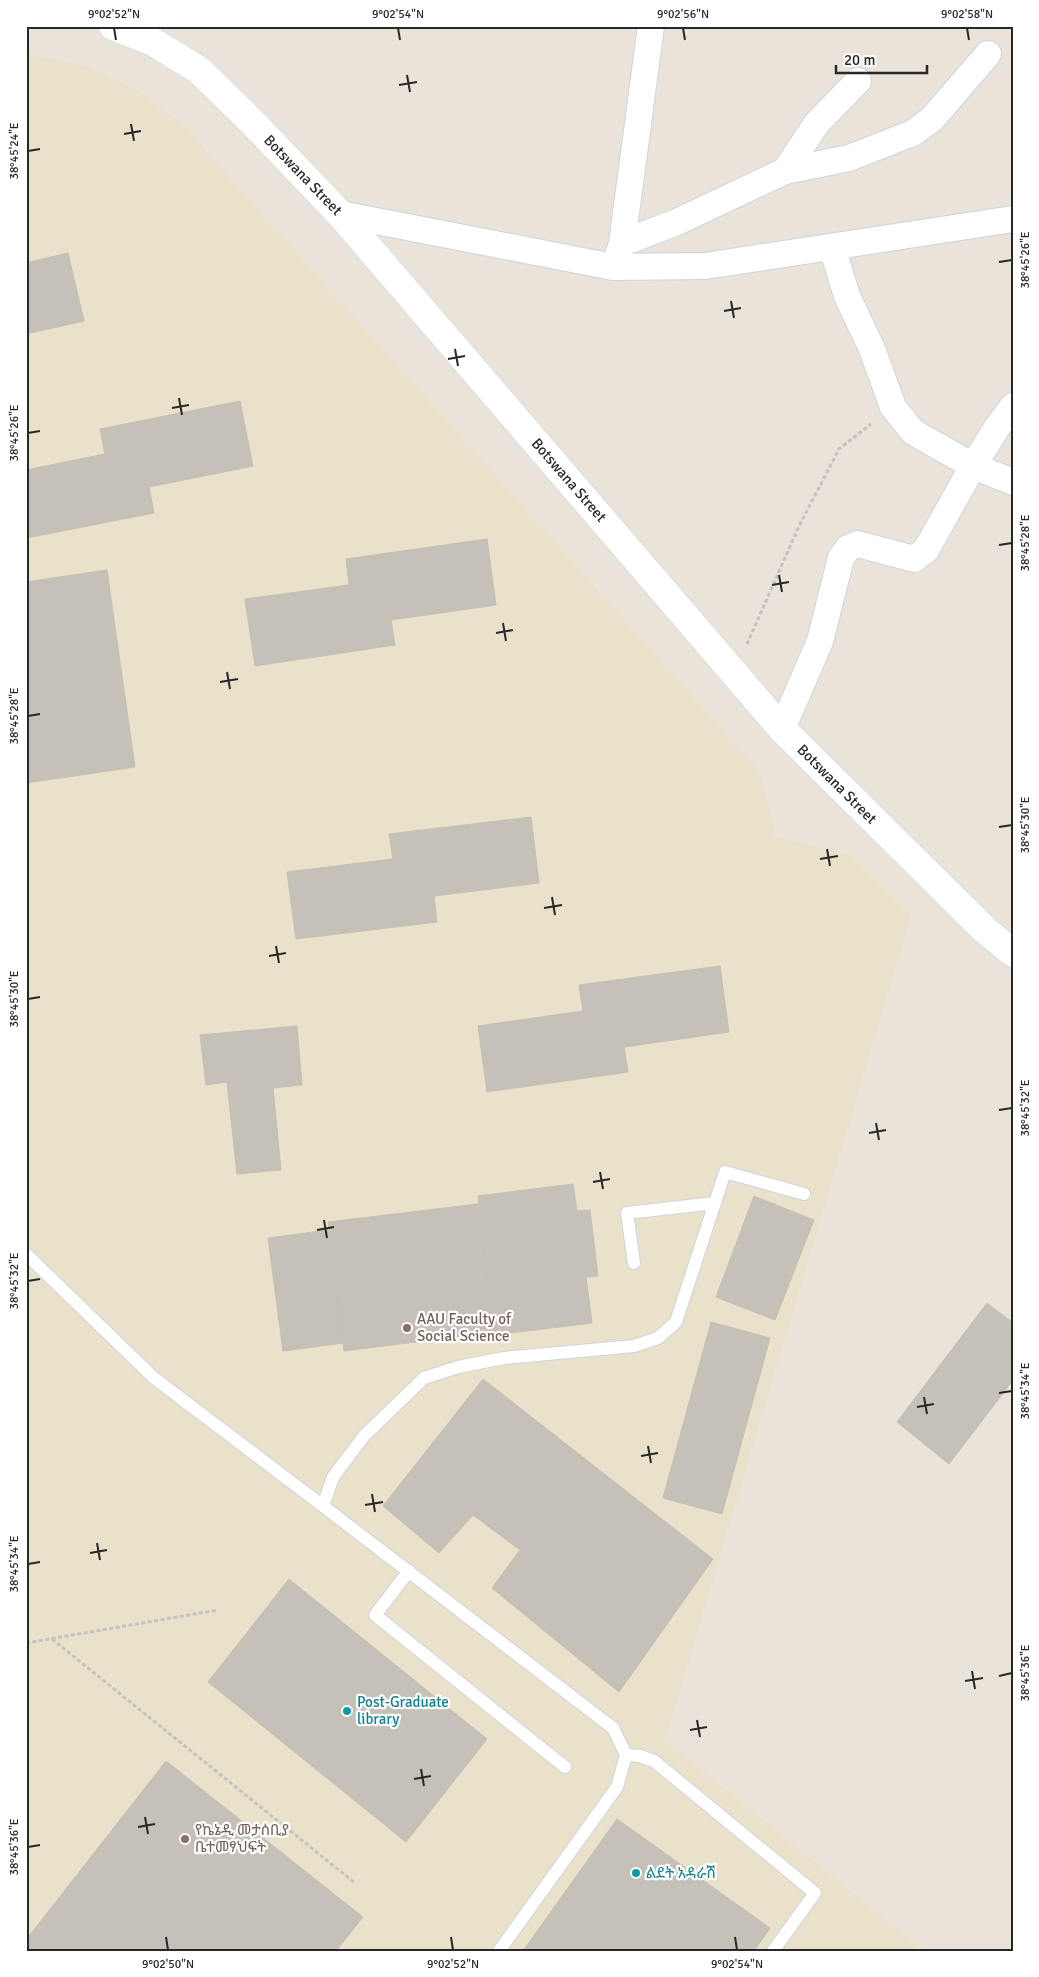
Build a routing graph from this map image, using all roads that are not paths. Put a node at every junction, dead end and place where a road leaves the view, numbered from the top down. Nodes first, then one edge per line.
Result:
1 (113, 26) edge
2 (651, 26) edge
3 (988, 54) dead end
4 (858, 81) dead end
5 (785, 172) junction
6 (340, 214) junction
7 (1013, 219) edge
8 (832, 247) junction
9 (618, 255) junction
10 (1013, 406) edge
11 (973, 466) junction
12 (1013, 482) edge
13 (782, 729) junction
14 (1013, 953) edge
15 (804, 1194) dead end
16 (715, 1203) junction
17 (26, 1254) edge
18 (634, 1263) dead end
19 (324, 1506) junction
20 (409, 1571) junction
21 (626, 1754) junction
22 (565, 1767) dead end
23 (499, 1951) edge
24 (773, 1951) edge

1 - 6 main road, Botswana Street
2 - 9 street
3 - 5 street
4 - 5 street
5 - 9 street
6 - 9 street
6 - 13 main road, Botswana Street
7 - 8 street
8 - 9 street
8 - 11 street
10 - 11 street
11 - 12 street
11 - 13 street
13 - 14 main road, Botswana Street
15 - 16 lane
16 - 18 lane
16 - 19 lane
17 - 19 lane
19 - 20 lane
20 - 21 lane
20 - 22 lane
21 - 23 lane
21 - 24 lane

